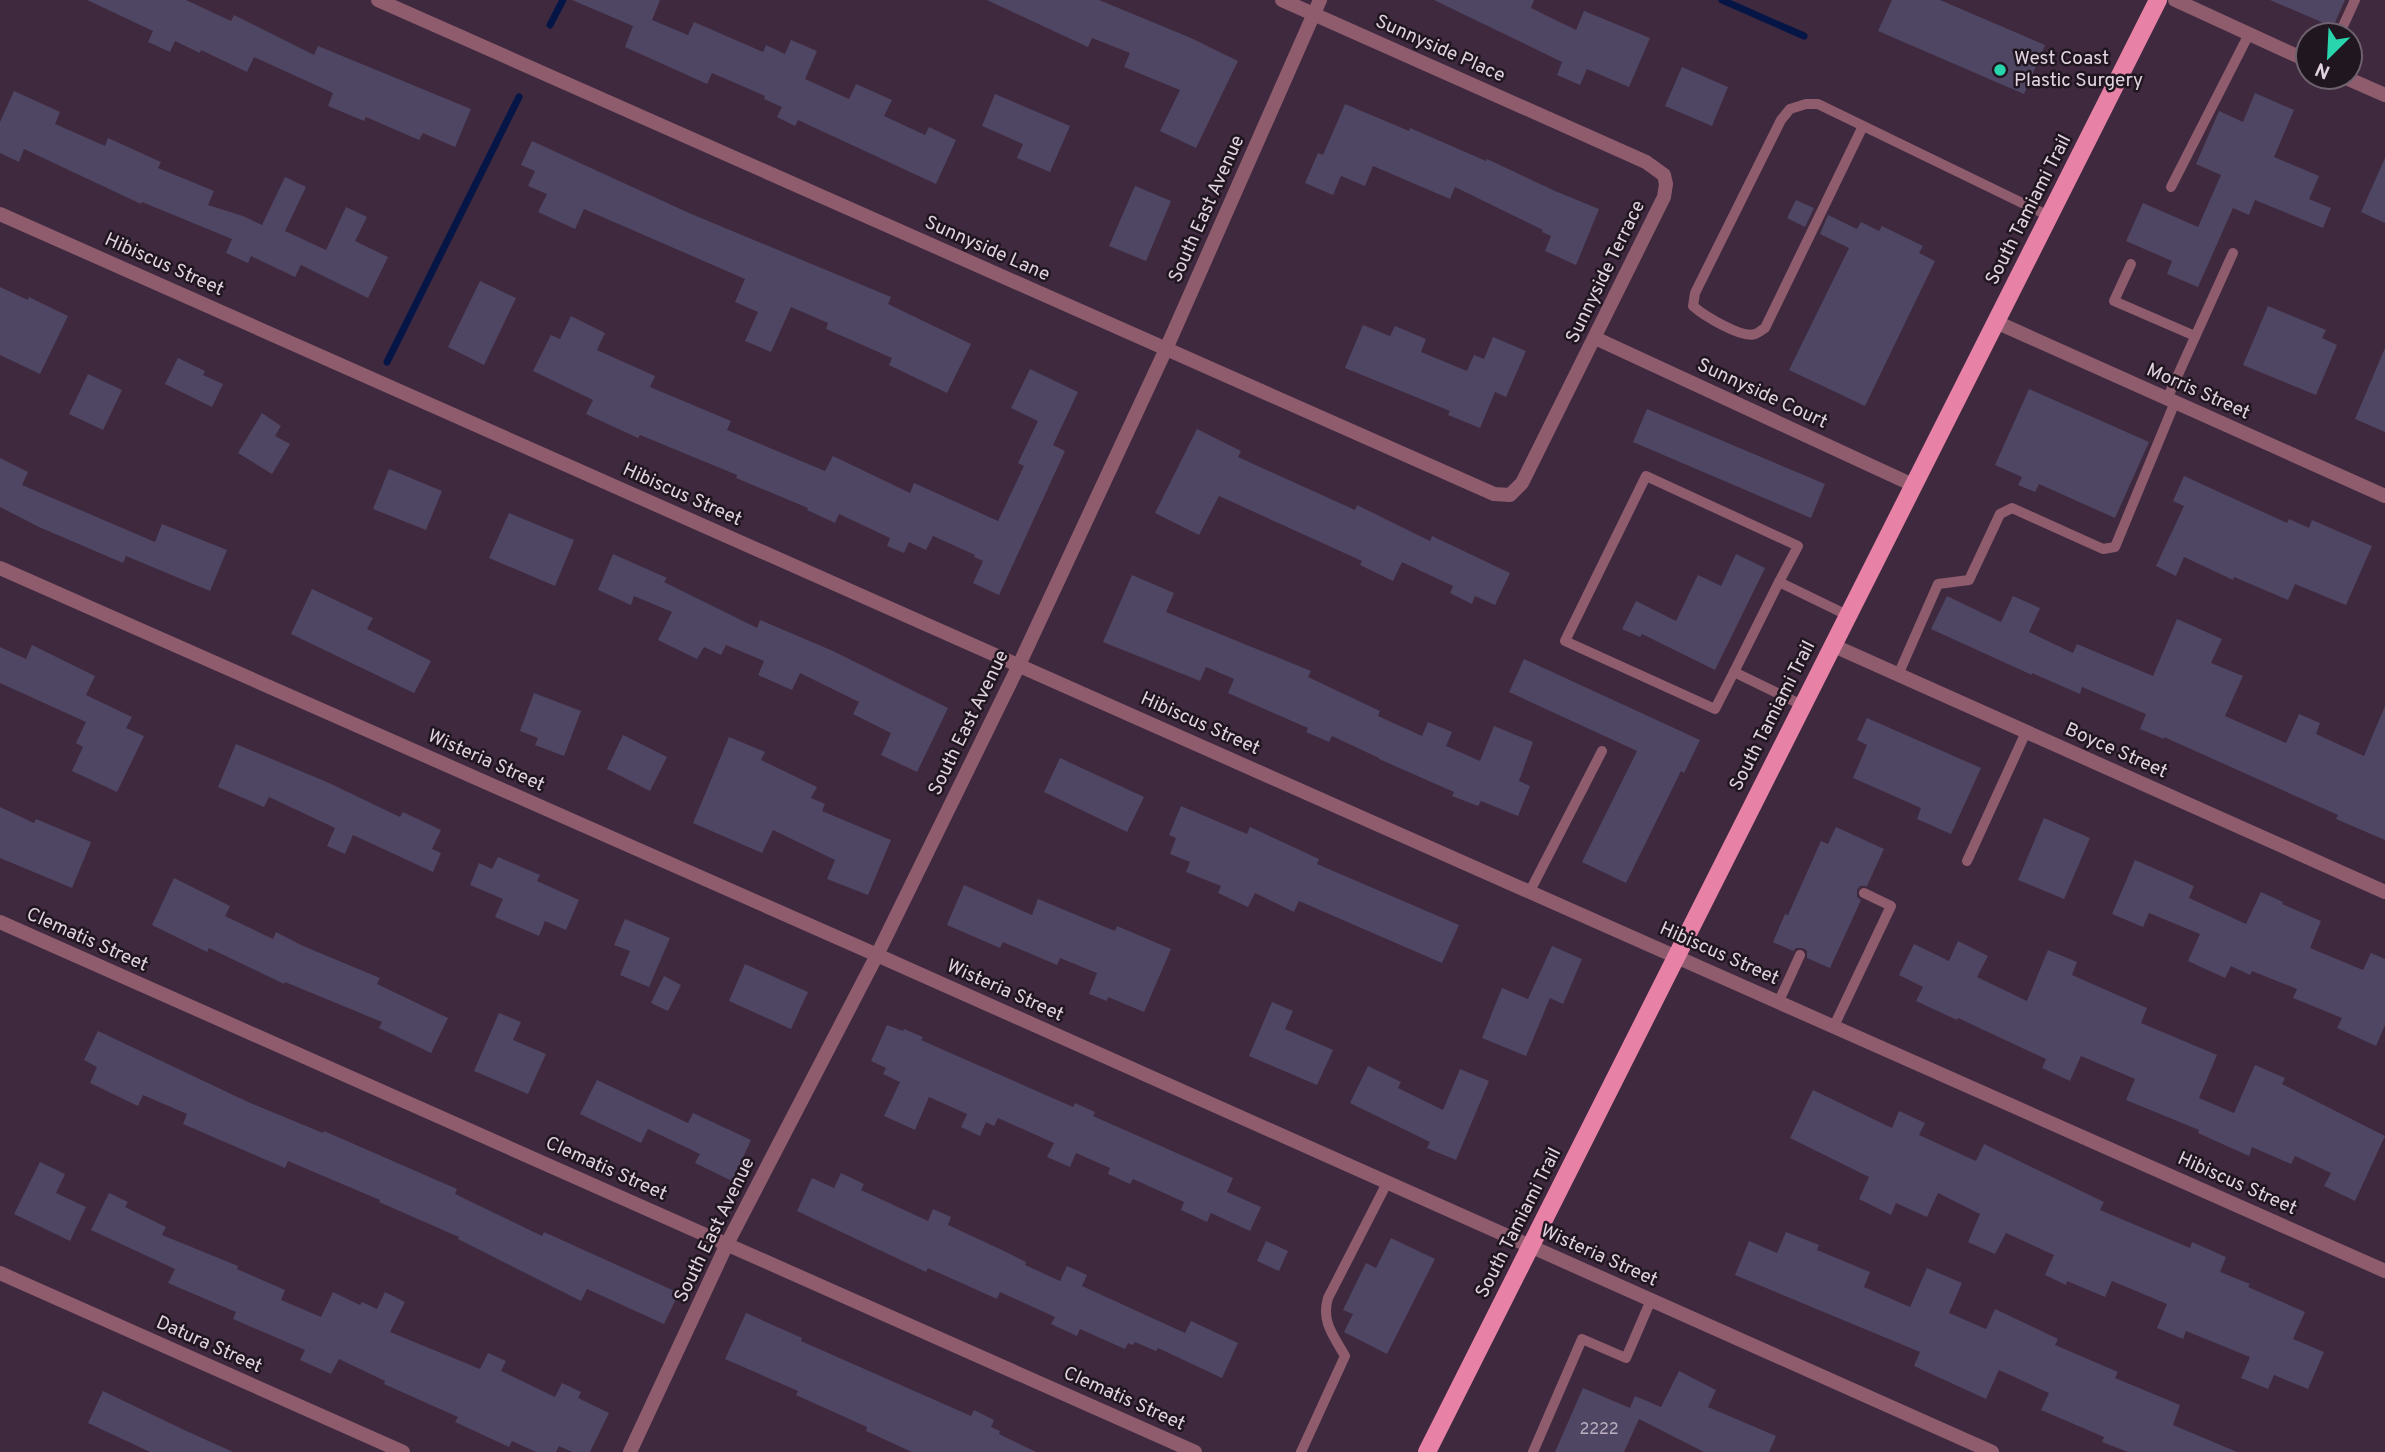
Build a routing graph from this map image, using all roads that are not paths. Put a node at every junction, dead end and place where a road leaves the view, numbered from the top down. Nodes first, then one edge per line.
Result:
1 (378, 0) edge
2 (1282, 0) edge
3 (1320, 0) edge
4 (2158, 0) edge
5 (2175, 0) edge
6 (2354, 0) edge
7 (1314, 14) junction
8 (2345, 21) edge
9 (2249, 34) junction
10 (2294, 55) edge
11 (2364, 84) edge
12 (2384, 91) edge
13 (1544, 117) joint
14 (1863, 126) junction
15 (2171, 187) dead end
16 (0, 214) edge
17 (2049, 216) junction
18 (2233, 253) dead end
19 (2131, 264) dead end
20 (1996, 323) junction
21 (2195, 336) junction
22 (1595, 338) junction
23 (1166, 349) junction
24 (2171, 400) junction
25 (1550, 428) joint
26 (1913, 485) junction
27 (2385, 496) edge
28 (0, 568) edge
29 (1779, 582) junction
30 (1847, 615) junction
31 (1832, 645) junction
32 (1019, 665) junction
33 (1734, 672) junction
34 (1898, 675) junction
35 (1802, 705) junction
36 (2026, 732) junction
37 (1602, 751) dead end
38 (1966, 861) dead end
39 (1530, 891) junction
40 (2385, 892) edge
41 (1864, 893) dead end
42 (0, 922) edge
43 (877, 955) junction
44 (1800, 955) dead end
45 (1676, 956) junction
46 (1779, 1001) junction
47 (1833, 1026) junction
48 (1387, 1183) junction
49 (727, 1244) junction
50 (1531, 1247) junction
51 (2385, 1271) edge
52 (0, 1273) edge
53 (1651, 1300) junction
54 (403, 1452) edge
55 (630, 1452) edge
56 (1195, 1452) edge
57 (1301, 1452) edge
58 (1427, 1452) edge
59 (1533, 1452) edge
60 (1992, 1452) edge

1 - 23 street, Sunnyside Lane
2 - 7 street, Sunnyside Place
3 - 7 street, South East Avenue
4 - 17 main road, South Tamiami Trail
5 - 9 street
6 - 8 lane
7 - 13 street, Sunnyside Place
7 - 23 street, South East Avenue
9 - 10 street
9 - 15 lane
11 - 12 street
13 - 22 street, Sunnyside Terrace
14 - 14 lane
14 - 17 lane
16 - 32 street, Hibiscus Street
17 - 20 main road, South Tamiami Trail
18 - 21 lane
19 - 21 lane
20 - 24 street, Morris Street
20 - 26 main road, South Tamiami Trail
21 - 24 lane
22 - 25 street, Sunnyside Terrace
22 - 26 street, Sunnyside Court
23 - 25 street, Sunnyside Lane
23 - 32 street, South East Avenue
24 - 27 street, Morris Street
24 - 34 lane
26 - 30 main road, South Tamiami Trail
28 - 43 street, Wisteria Street
29 - 30 lane
29 - 33 lane
29 - 33 lane
30 - 31 main road, South Tamiami Trail
31 - 34 street, Boyce Street
31 - 35 main road, South Tamiami Trail
32 - 39 street, Hibiscus Street
32 - 43 street, South East Avenue
33 - 35 lane
34 - 36 street, Boyce Street
35 - 45 main road, South Tamiami Trail
36 - 38 lane
36 - 40 street, Boyce Street
37 - 39 lane
39 - 45 street, Hibiscus Street
41 - 47 lane
42 - 49 street, Clematis Street
43 - 48 street, Wisteria Street
43 - 49 street, South East Avenue
44 - 46 lane
45 - 46 street, Hibiscus Street
45 - 50 main road, South Tamiami Trail
46 - 47 street, Hibiscus Street
47 - 51 street, Hibiscus Street
48 - 50 street, Wisteria Street
48 - 57 lane
49 - 55 street, South East Avenue
49 - 56 street, Clematis Street
50 - 53 street, Wisteria Street
50 - 58 main road, South Tamiami Trail
52 - 54 street, Datura Street
53 - 59 lane
53 - 60 street, Wisteria Street

